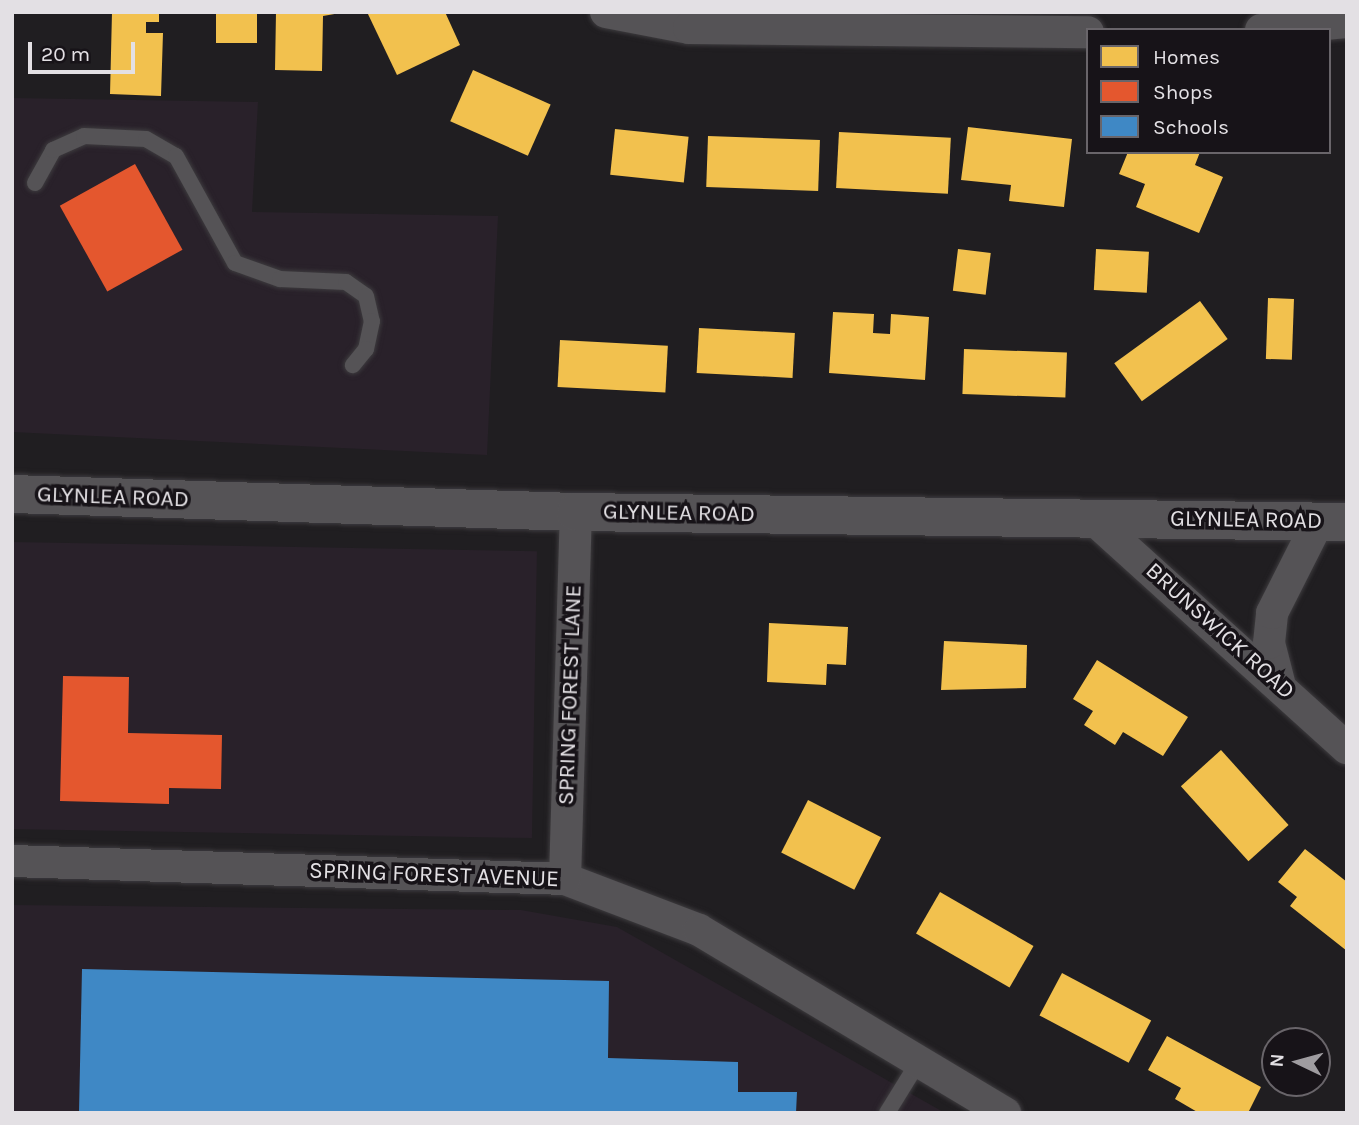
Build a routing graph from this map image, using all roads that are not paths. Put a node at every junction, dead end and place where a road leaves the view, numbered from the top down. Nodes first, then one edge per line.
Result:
1 (606, 12) edge
2 (1347, 22) edge
3 (1282, 28) edge
4 (1086, 32) edge
5 (35, 183) dead end
6 (353, 365) dead end
7 (12, 494) edge
8 (576, 512) junction
9 (1091, 517) junction
10 (1333, 522) edge
11 (1279, 682) junction
12 (1347, 748) edge
13 (12, 861) edge
14 (565, 879) junction
15 (919, 1061) junction
16 (887, 1113) edge
17 (1006, 1113) edge

1 - 4 street
2 - 3 street
5 - 6 lane
7 - 8 street, GLYNLEA ROAD
8 - 9 street, GLYNLEA ROAD
8 - 14 street, SPRING FOREST LANE
9 - 10 street, GLYNLEA ROAD
9 - 11 street, BRUNSWICK ROAD
10 - 11 street
11 - 12 street, BRUNSWICK ROAD
13 - 14 street, SPRING FOREST AVENUE
14 - 15 street, SPRING FOREST AVENUE
15 - 16 lane
15 - 17 street, SPRING FOREST AVENUE

